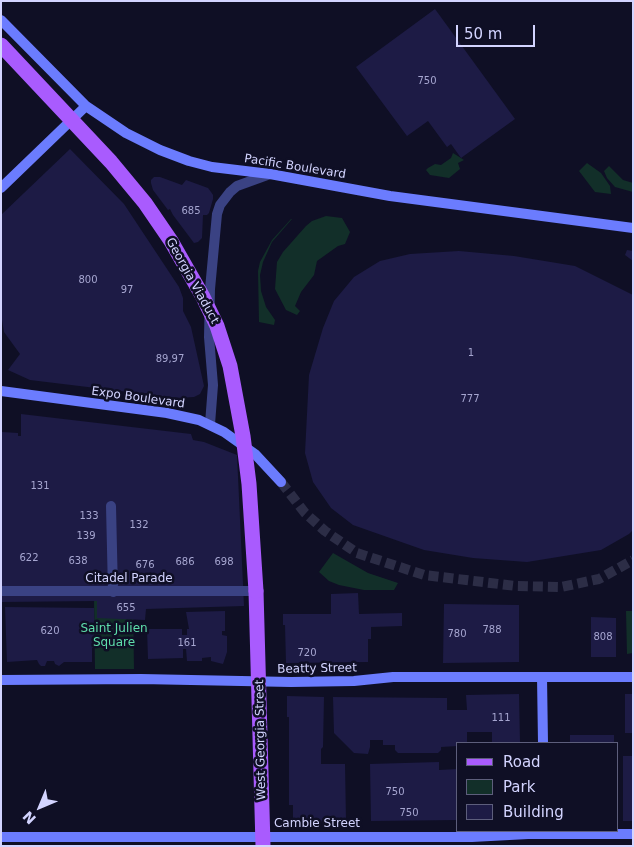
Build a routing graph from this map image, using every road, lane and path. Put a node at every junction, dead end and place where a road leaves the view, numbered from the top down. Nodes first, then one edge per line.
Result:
1 (1, 20) edge
2 (1, 45) edge
3 (86, 106) junction
4 (270, 174) junction
5 (1, 188) edge
6 (633, 228) edge
7 (1, 391) edge
8 (210, 424) junction
9 (281, 482) tunnel mouth
10 (111, 506) dead end
11 (1, 591) edge
12 (249, 591) junction
13 (113, 592) junction
14 (258, 635) joint
15 (542, 677) junction
16 (633, 677) edge
17 (1, 680) edge
18 (260, 682) junction
19 (543, 742) edge
20 (543, 833) edge
21 (633, 834) edge
22 (1, 837) edge
23 (263, 841) edge
24 (543, 846) edge

1 - 3 main road, Pacific Boulevard
2 - 12 main road, Georgia Viaduct, bridge
3 - 4 main road, Pacific Boulevard
3 - 5 main road
4 - 6 main road, Pacific Boulevard
4 - 8 street
7 - 8 main road, Expo Boulevard
8 - 9 main road, Expo Boulevard
10 - 13 street
11 - 13 street, Citadel Parade
12 - 13 street, Citadel Parade
12 - 14 main road, Georgia Viaduct
14 - 18 main road, West Georgia Street
15 - 16 main road, Beatty Street
15 - 18 main road, Beatty Street
15 - 19 main road
17 - 18 main road, Beatty Street
18 - 23 main road, West Georgia Street
20 - 21 main road, Cambie Street
20 - 23 main road, Cambie Street
20 - 24 main road
22 - 23 main road, Cambie Street

